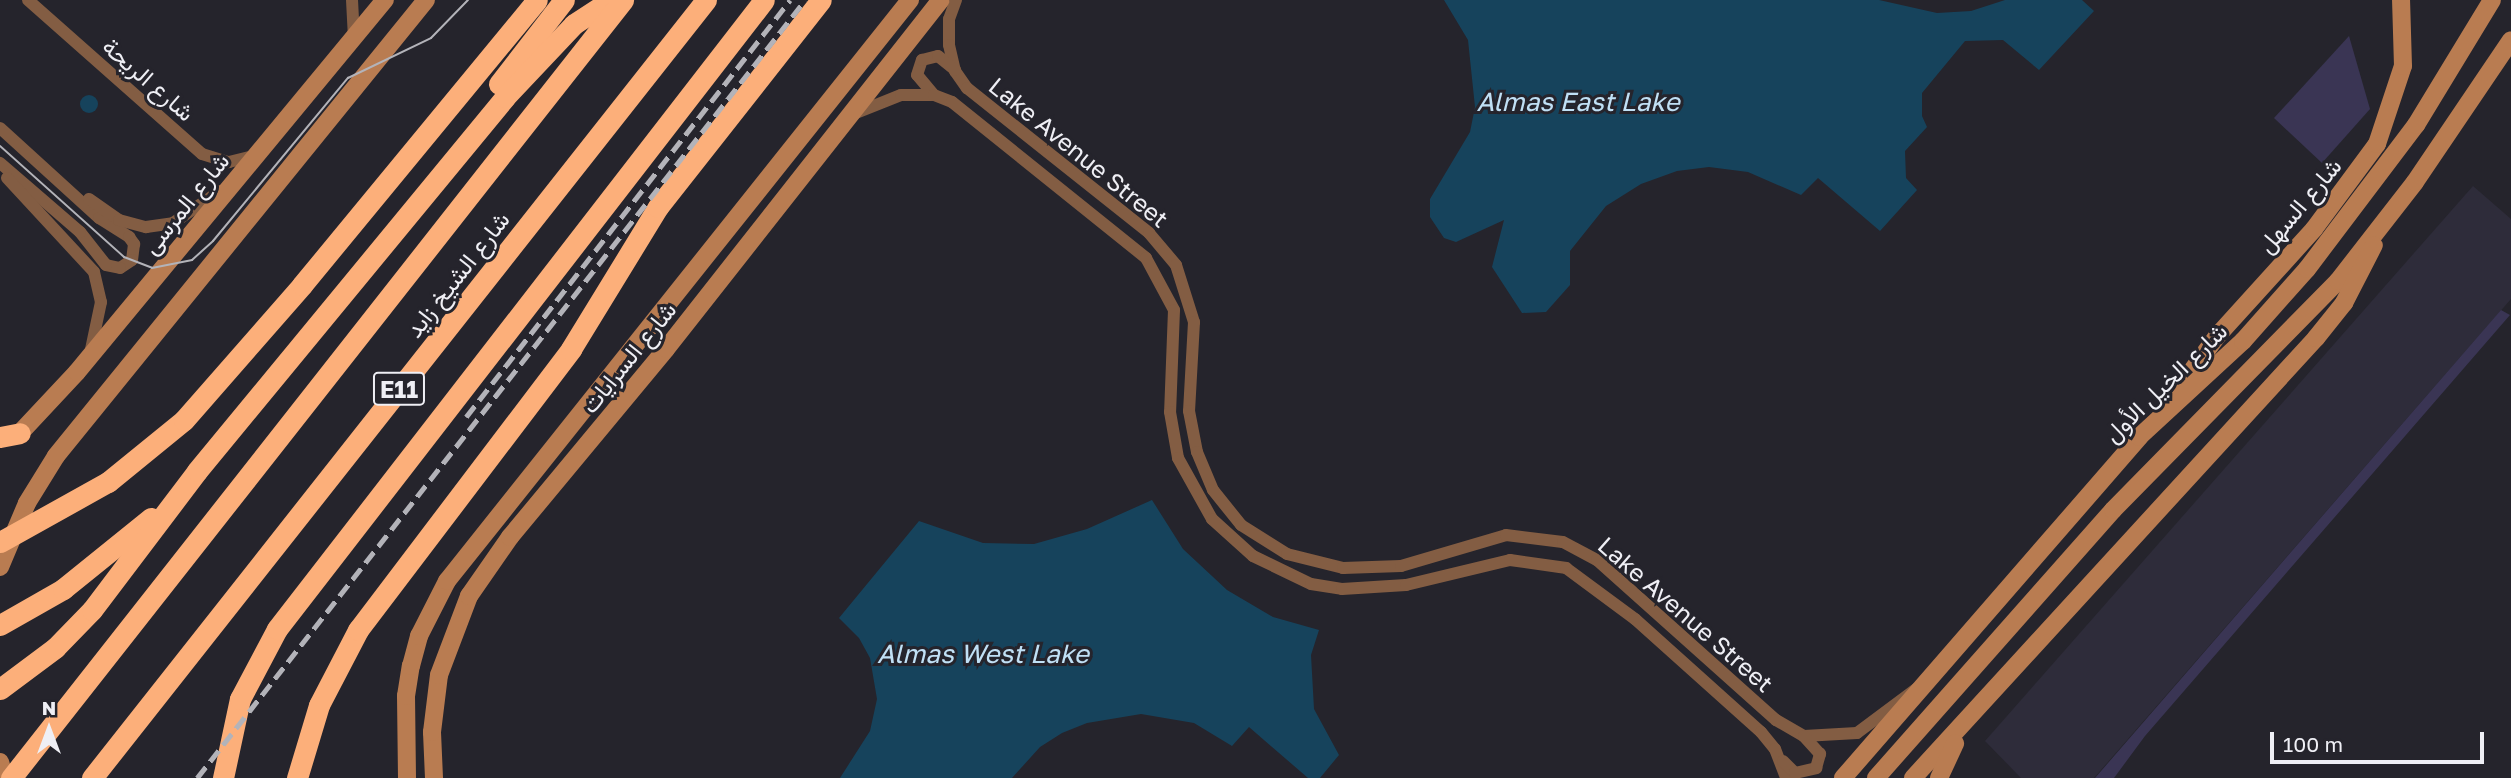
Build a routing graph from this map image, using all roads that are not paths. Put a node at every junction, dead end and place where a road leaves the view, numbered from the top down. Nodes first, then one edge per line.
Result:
1 (28, 0) edge
2 (352, 0) edge
3 (385, 0) edge
4 (426, 0) edge
5 (537, 0) edge
6 (565, 0) edge
7 (611, 0) edge
8 (623, 0) edge
9 (706, 0) edge
10 (764, 0) edge
11 (821, 0) edge
12 (910, 0) edge
13 (942, 0) edge
14 (957, 0) edge
15 (2401, 0) edge
16 (2492, 0) edge
17 (354, 37) junction
18 (2511, 40) edge
19 (955, 71) junction
20 (934, 95) junction
21 (847, 118) junction
22 (0, 128) edge
23 (253, 156) junction
24 (0, 163) edge
25 (0, 170) edge
26 (52, 174) junction
27 (232, 183) junction
28 (415, 204) junction
29 (2383, 224) junction
30 (89, 357) junction
31 (2163, 412) junction
32 (10, 435) edge
33 (197, 471) junction
34 (524, 482) junction
35 (544, 498) junction
36 (0, 542) edge
37 (0, 567) edge
38 (0, 625) edge
39 (1926, 686) junction
40 (0, 689) edge
41 (1983, 698) junction
42 (1804, 736) junction
43 (1780, 759) junction
44 (0, 762) edge
45 (5, 778) edge
46 (11, 778) edge
47 (92, 778) edge
48 (223, 778) edge
49 (298, 778) edge
50 (407, 778) edge
51 (433, 778) edge
52 (1786, 778) edge
53 (1843, 778) edge
54 (1876, 778) edge
55 (1913, 778) edge
56 (1940, 778) edge

1 - 23 street, شارع الريحة
2 - 17 street
3 - 17 main road, شارع المرسى
4 - 37 main road
5 - 36 highway
6 - 28 highway
7 - 28 highway
8 - 46 highway, شارع الشيخ زايد / E11
9 - 47 highway, شارع الشيخ زايد / E11
10 - 48 highway
11 - 49 highway
12 - 34 main road, شارع السرايات
13 - 21 main road, شارع السرايات
14 - 19 street, Lake Avenue Street
15 - 31 main road, شارع السهل
16 - 31 main road, شارع الخيل الأول
17 - 23 main road, شارع المرسى
18 - 29 main road
19 - 20 street, Lake Avenue Street
19 - 42 street, Lake Avenue Street
20 - 21 street
20 - 43 street, Lake Avenue Street
21 - 35 main road, شارع السرايات
22 - 26 street
23 - 27 main road, شارع المرسى
24 - 26 street
25 - 30 street
26 - 27 street
27 - 30 main road, شارع المرسى
28 - 33 highway
29 - 41 main road
29 - 54 main road
30 - 32 main road, شارع المرسى
31 - 39 main road, شارع الخيل الأول
33 - 38 highway
33 - 40 highway
34 - 35 main road
34 - 50 main road, شارع السرايات
35 - 51 main road, شارع السرايات
39 - 42 street, Lake Avenue Street
39 - 53 main road, شارع الخيل الأول
41 - 55 main road
41 - 56 main road
42 - 43 street
43 - 52 street, Lake Avenue Street
44 - 45 main road

